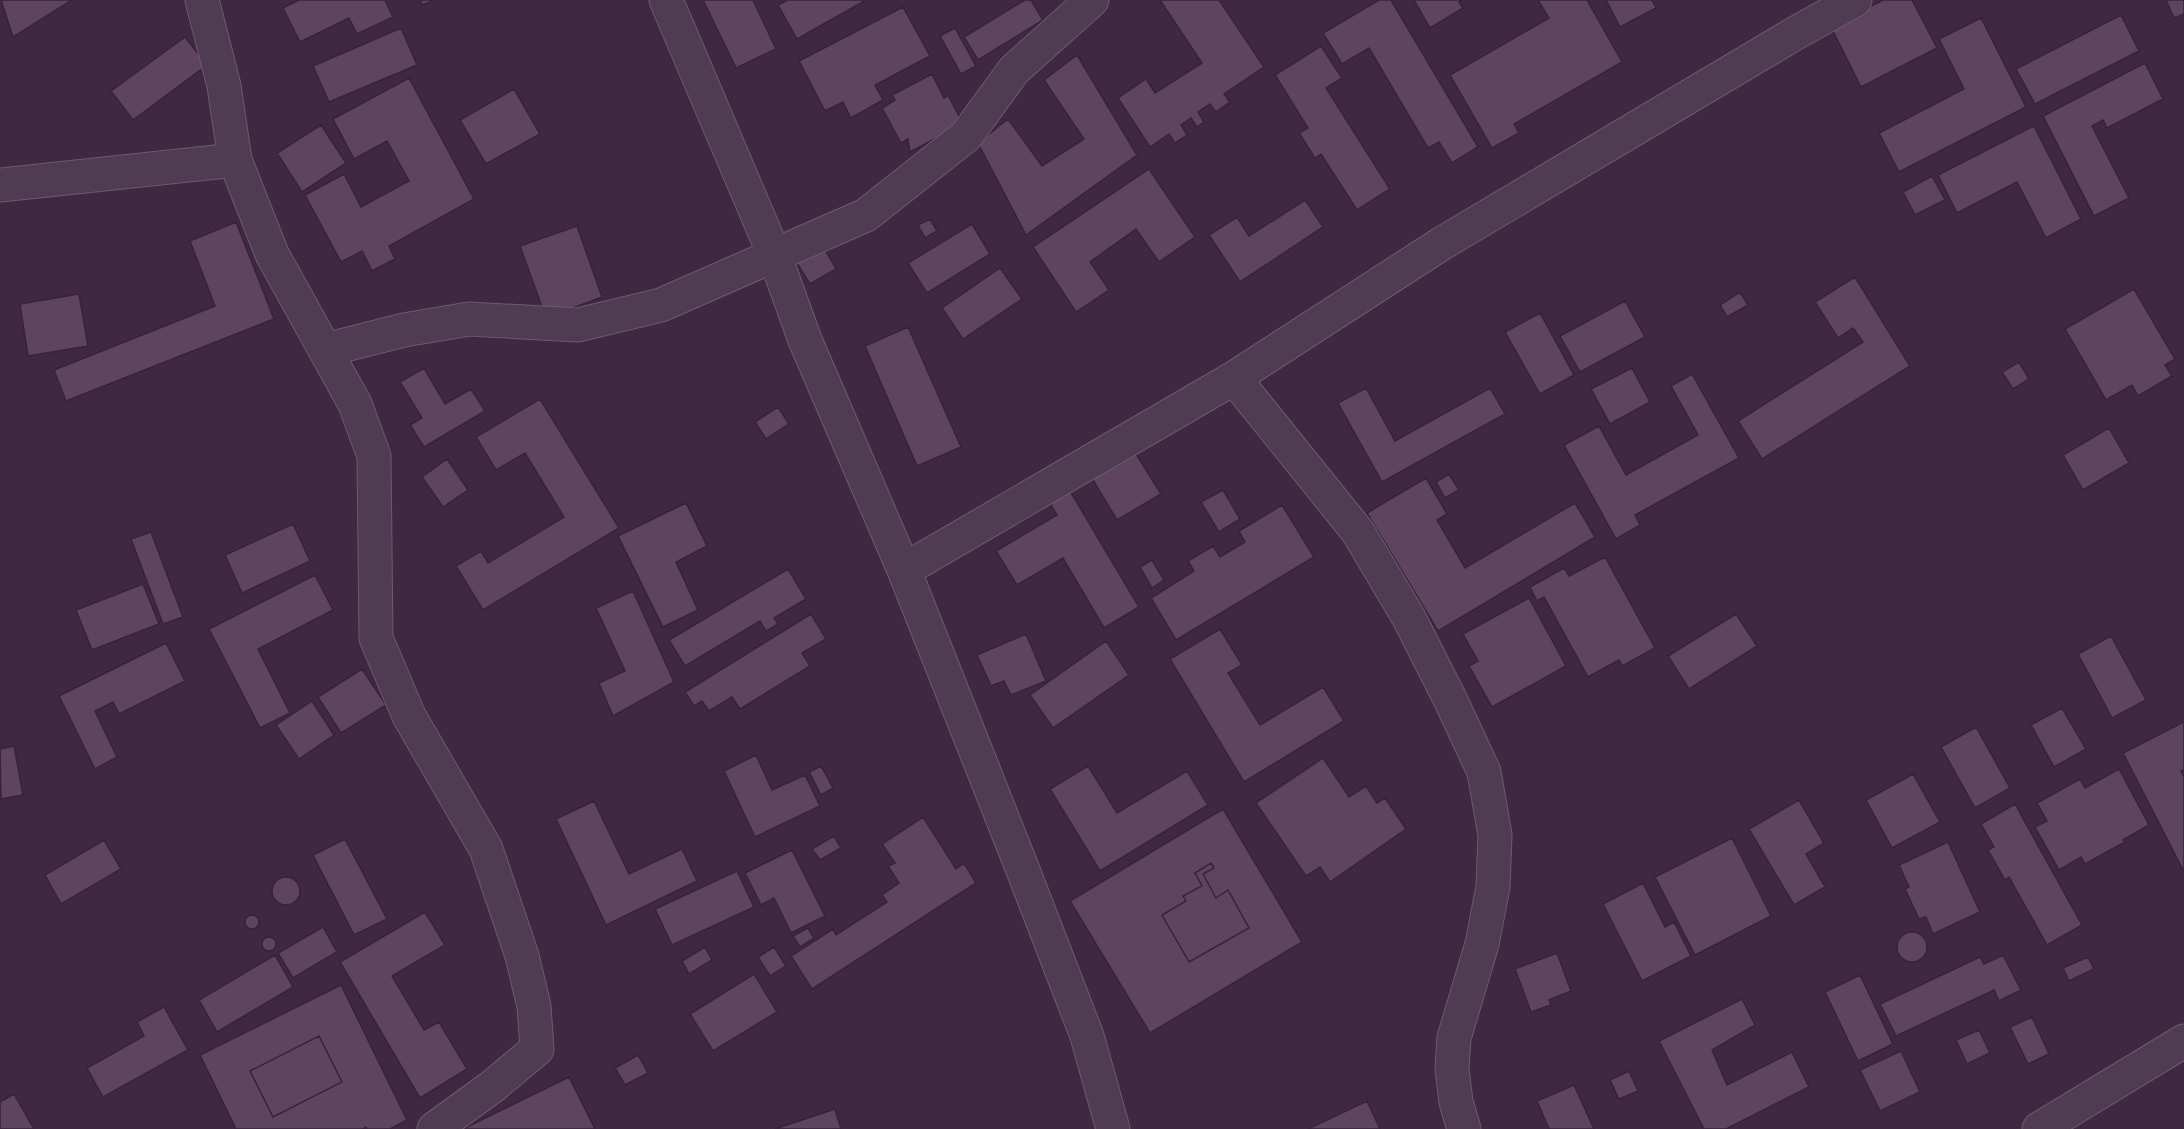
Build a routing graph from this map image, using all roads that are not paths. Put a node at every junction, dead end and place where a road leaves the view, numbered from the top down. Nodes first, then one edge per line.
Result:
1 (202, 0) edge
2 (666, 0) edge
3 (1092, 0) edge
4 (1812, 0) edge
5 (1855, 0) edge
6 (1794, 34) junction
7 (235, 160) junction
8 (0, 185) edge
9 (774, 254) junction
10 (325, 350) junction
11 (1234, 378) junction
12 (904, 570) junction
13 (2184, 1041) edge
14 (434, 1129) edge
15 (1113, 1129) edge
16 (1464, 1129) edge
17 (2039, 1129) edge

1 - 7 street
2 - 9 street
3 - 9 street
4 - 6 street
5 - 6 street
6 - 11 street
7 - 8 street
7 - 10 street
9 - 10 street
9 - 12 street
10 - 14 street
11 - 12 street
11 - 16 street
12 - 15 street
13 - 17 street

